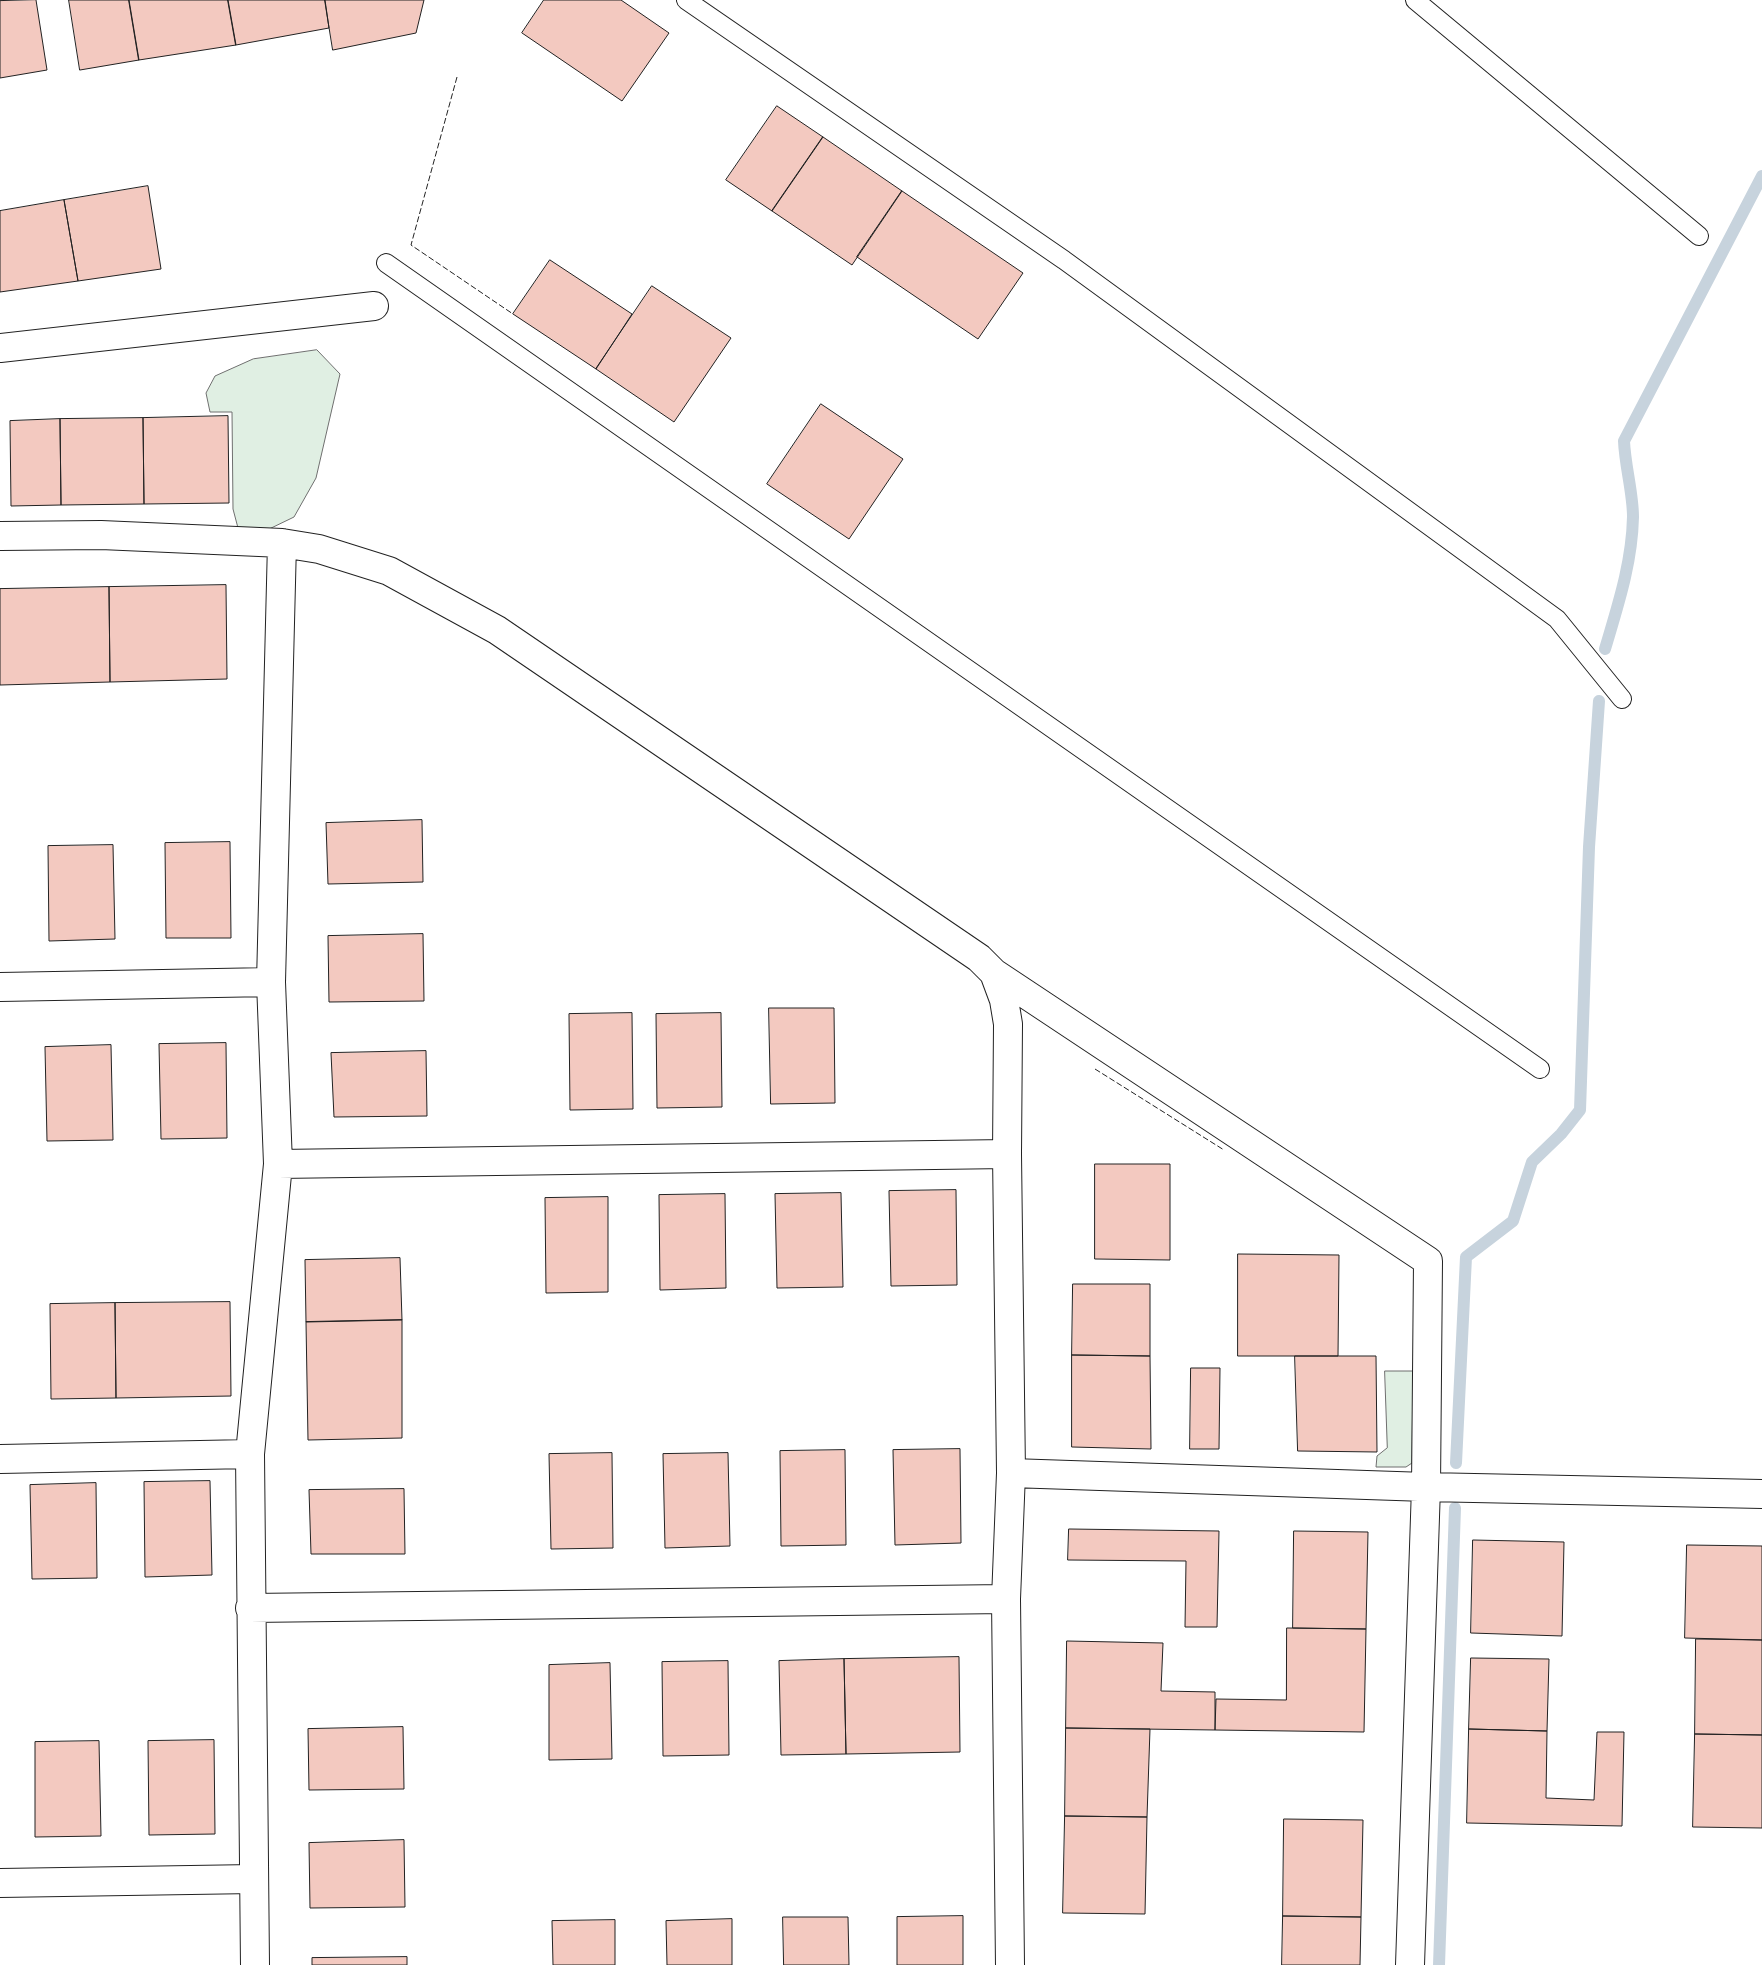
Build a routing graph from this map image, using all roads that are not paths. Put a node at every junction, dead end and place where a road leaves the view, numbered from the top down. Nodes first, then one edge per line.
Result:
1 (686, 0) edge
2 (1414, 0) edge
3 (1699, 236) dead end
4 (386, 262) dead end
5 (374, 306) dead end
6 (0, 348) edge
7 (0, 536) edge
8 (282, 543) junction
9 (1622, 699) dead end
10 (994, 973) junction
11 (271, 982) junction
12 (0, 987) edge
13 (1540, 1069) dead end
14 (1007, 1154) junction
15 (278, 1164) junction
16 (250, 1454) junction
17 (0, 1459) edge
18 (1011, 1473) junction
19 (1426, 1487) junction
20 (1762, 1494) edge
21 (1006, 1599) junction
22 (250, 1608) junction
23 (254, 1879) junction
24 (0, 1883) edge
25 (255, 1965) edge
26 (1010, 1965) edge
27 (1410, 1965) edge

1 - 9 lane
2 - 3 lane
4 - 13 lane
5 - 6 street
7 - 8 street
8 - 10 street
8 - 11 street
10 - 14 street
10 - 19 street
11 - 12 street
11 - 15 street
14 - 15 street
14 - 18 street
15 - 16 street
16 - 17 street
16 - 22 street
18 - 19 street
18 - 21 street
19 - 20 street
19 - 27 street
21 - 22 street
21 - 26 street
22 - 23 street
23 - 24 street
23 - 25 street

